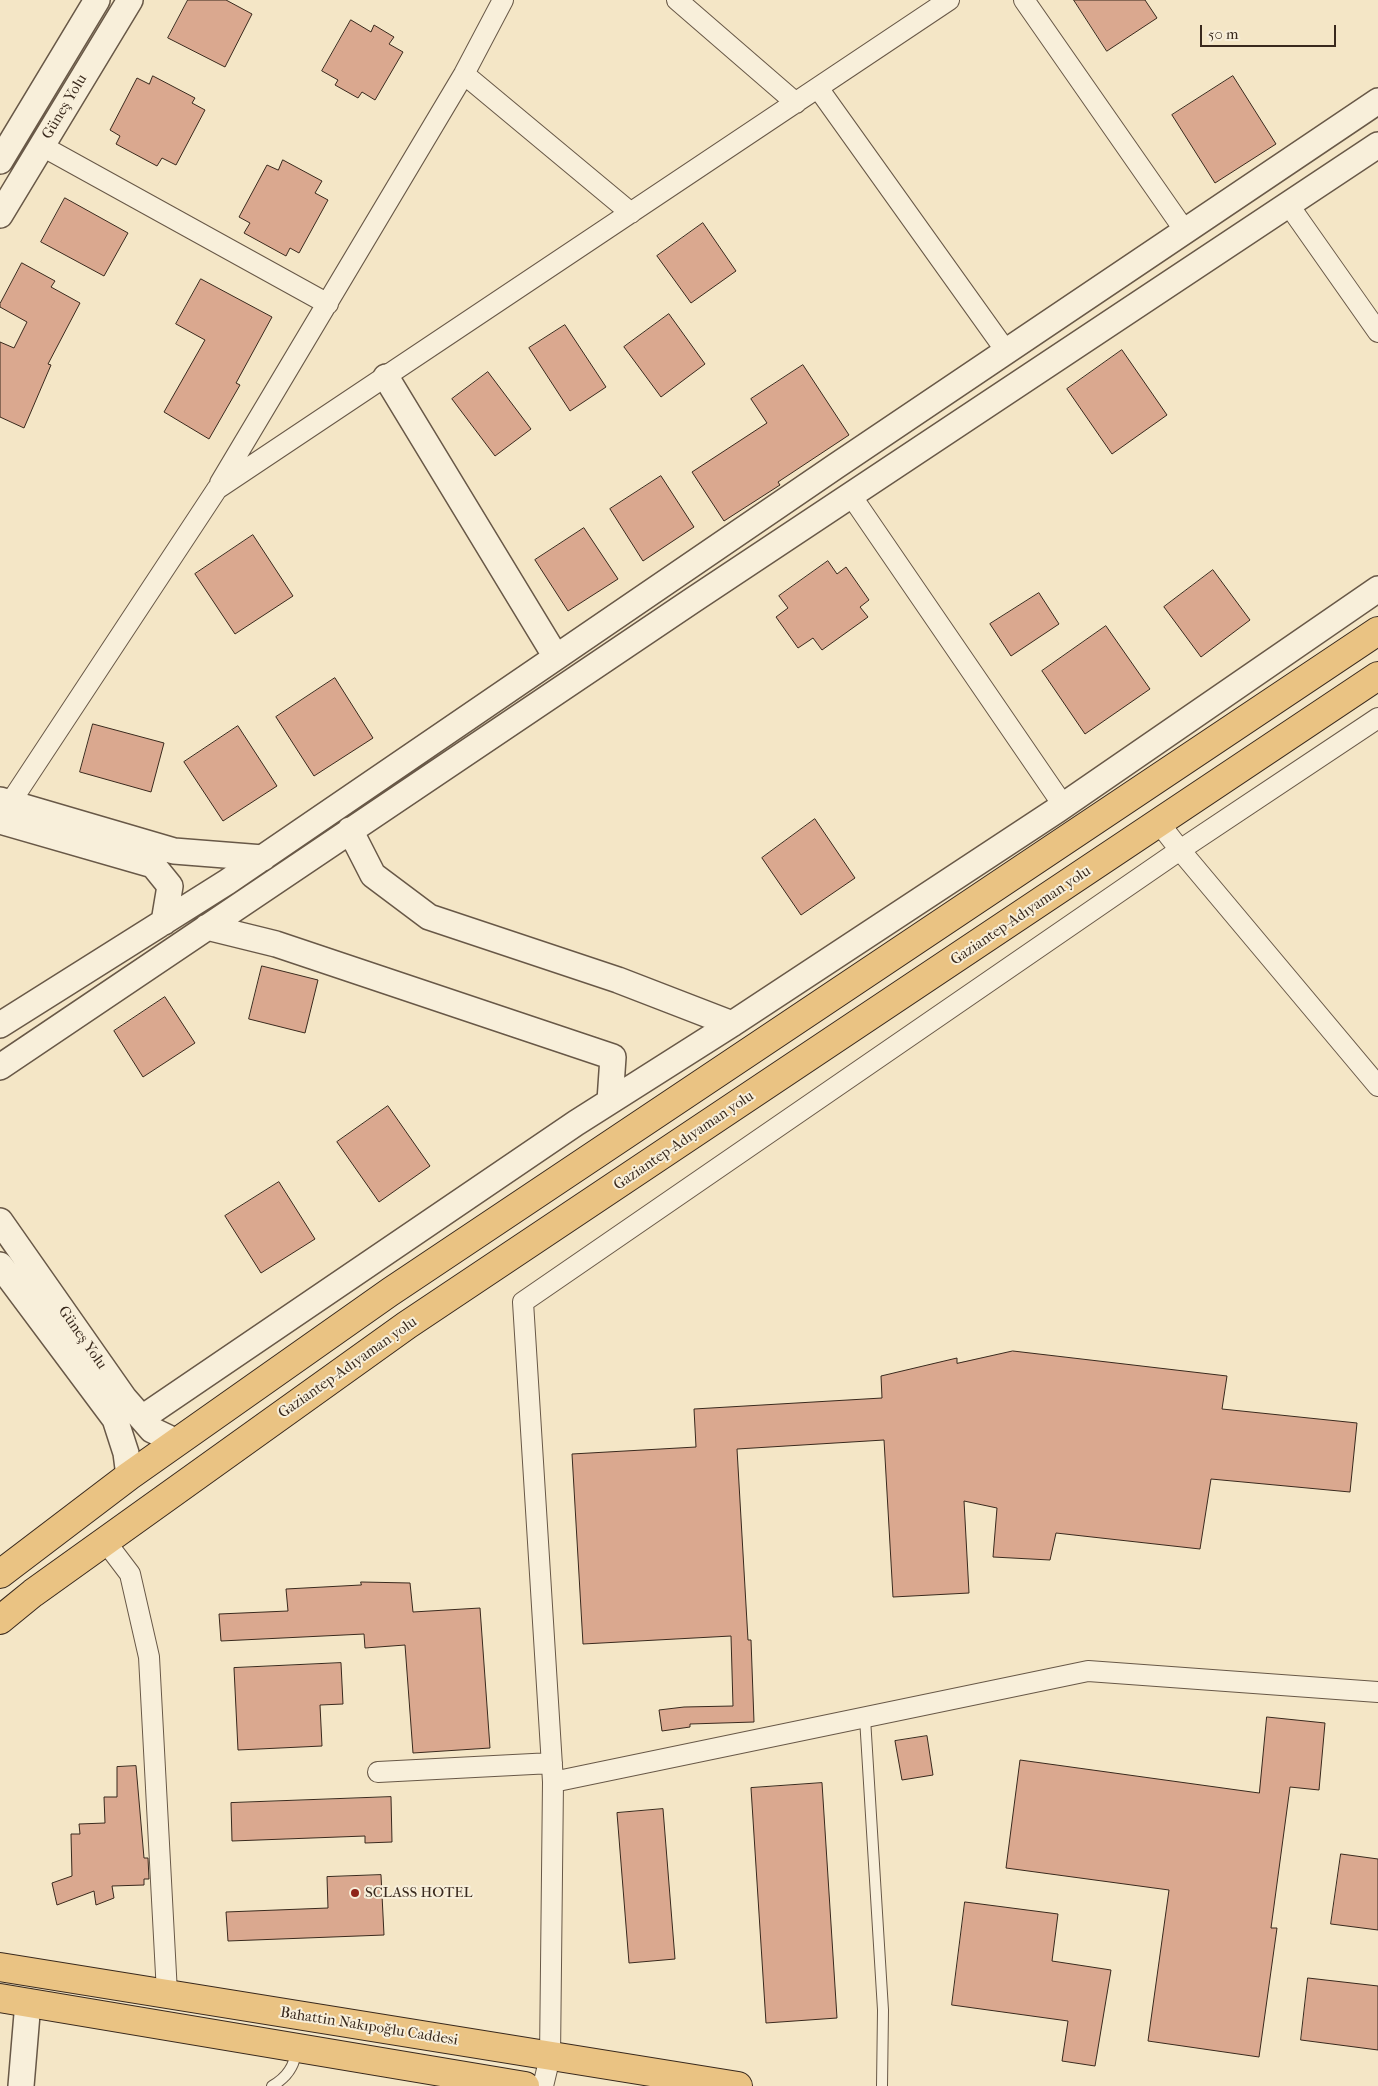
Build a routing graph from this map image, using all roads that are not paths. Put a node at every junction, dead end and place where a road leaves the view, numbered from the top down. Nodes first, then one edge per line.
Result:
1 (97, 0) edge
2 (130, 0) edge
3 (503, 0) edge
4 (677, 0) edge
5 (949, 0) edge
6 (1024, 0) edge
7 (464, 74) junction
8 (818, 88) junction
9 (1378, 101) edge
10 (796, 103) junction
11 (1378, 145) edge
12 (42, 146) junction
13 (0, 161) edge
14 (1288, 204) junction
15 (631, 213) junction
16 (0, 215) edge
17 (1185, 231) junction
18 (328, 304) junction
19 (1378, 332) edge
20 (1006, 351) junction
21 (386, 377) junction
22 (217, 490) junction
23 (850, 494) junction
24 (1378, 589) edge
25 (1378, 631) edge
26 (556, 657) junction
27 (1378, 676) edge
28 (1378, 718) edge
29 (1063, 805) junction
30 (3, 808) edge
31 (1159, 823) junction
32 (350, 830) junction
33 (1180, 850) junction
34 (263, 858) junction
35 (164, 922) junction
36 (207, 927) junction
37 (732, 1024) junction
38 (0, 1026) edge
39 (0, 1067) edge
40 (1378, 1086) edge
41 (610, 1101) junction
42 (0, 1221) edge
43 (0, 1265) edge
44 (142, 1418) junction
45 (177, 1442) junction
46 (129, 1476) junction
47 (105, 1541) junction
48 (0, 1574) edge
49 (0, 1620) edge
50 (1378, 1692) edge
51 (865, 1718) junction
52 (378, 1772) dead end
53 (552, 1773) junction
54 (0, 1967) edge
55 (166, 1993) junction
56 (0, 1998) edge
57 (28, 2002) junction
58 (296, 2048) junction
59 (550, 2056) junction
60 (473, 2081) edge
61 (22, 2086) edge
62 (272, 2086) edge
63 (525, 2086) edge
64 (543, 2086) edge
65 (738, 2086) edge
66 (882, 2086) edge

1 - 13 street, Güneş Yolu
2 - 12 street, Güneş Yolu
3 - 7 street
4 - 10 street
5 - 8 street
6 - 17 street
7 - 15 street
7 - 18 street
8 - 10 street
8 - 20 street
9 - 17 street
10 - 15 street
11 - 14 street
12 - 16 street, Güneş Yolu
12 - 18 street
14 - 19 street
14 - 23 street
15 - 21 street
17 - 20 street
18 - 22 street
20 - 26 street
21 - 22 street
21 - 26 street
22 - 30 street
23 - 29 street
23 - 32 street
24 - 29 street
25 - 45 main road
26 - 34 street
27 - 31 main road, Gaziantep-Adıyaman yolu
28 - 33 street
29 - 37 street
30 - 34 street
30 - 35 street
31 - 33 street
31 - 47 main road, Gaziantep-Adıyaman yolu
32 - 36 street
32 - 37 street
33 - 40 street
33 - 53 street
34 - 35 street
35 - 38 street
36 - 39 street
36 - 41 street
37 - 41 street
41 - 44 street
42 - 44 street, Güneş Yolu
43 - 46 street, Güneş Yolu
44 - 45 street, Güneş Yolu
45 - 46 main road
46 - 48 main road
47 - 49 main road, Gaziantep-Adıyaman yolu
47 - 55 street
50 - 51 street
51 - 53 street
51 - 66 lane
52 - 53 street
53 - 59 street
54 - 55 main road, Bahattin Nakıpoğlu Caddesi
55 - 59 main road, Bahattin Nakıpoğlu Caddesi
56 - 57 main road, Bahattin Nakıpoğlu Caddesi
57 - 58 main road, Bahattin Nakıpoğlu Caddesi
57 - 61 street
58 - 60 main road, Bahattin Nakıpoğlu Caddesi
58 - 62 lane
59 - 64 street
59 - 65 main road, Bahattin Nakıpoğlu Caddesi
60 - 63 main road, Bahattin Nakıpoğlu Caddesi

